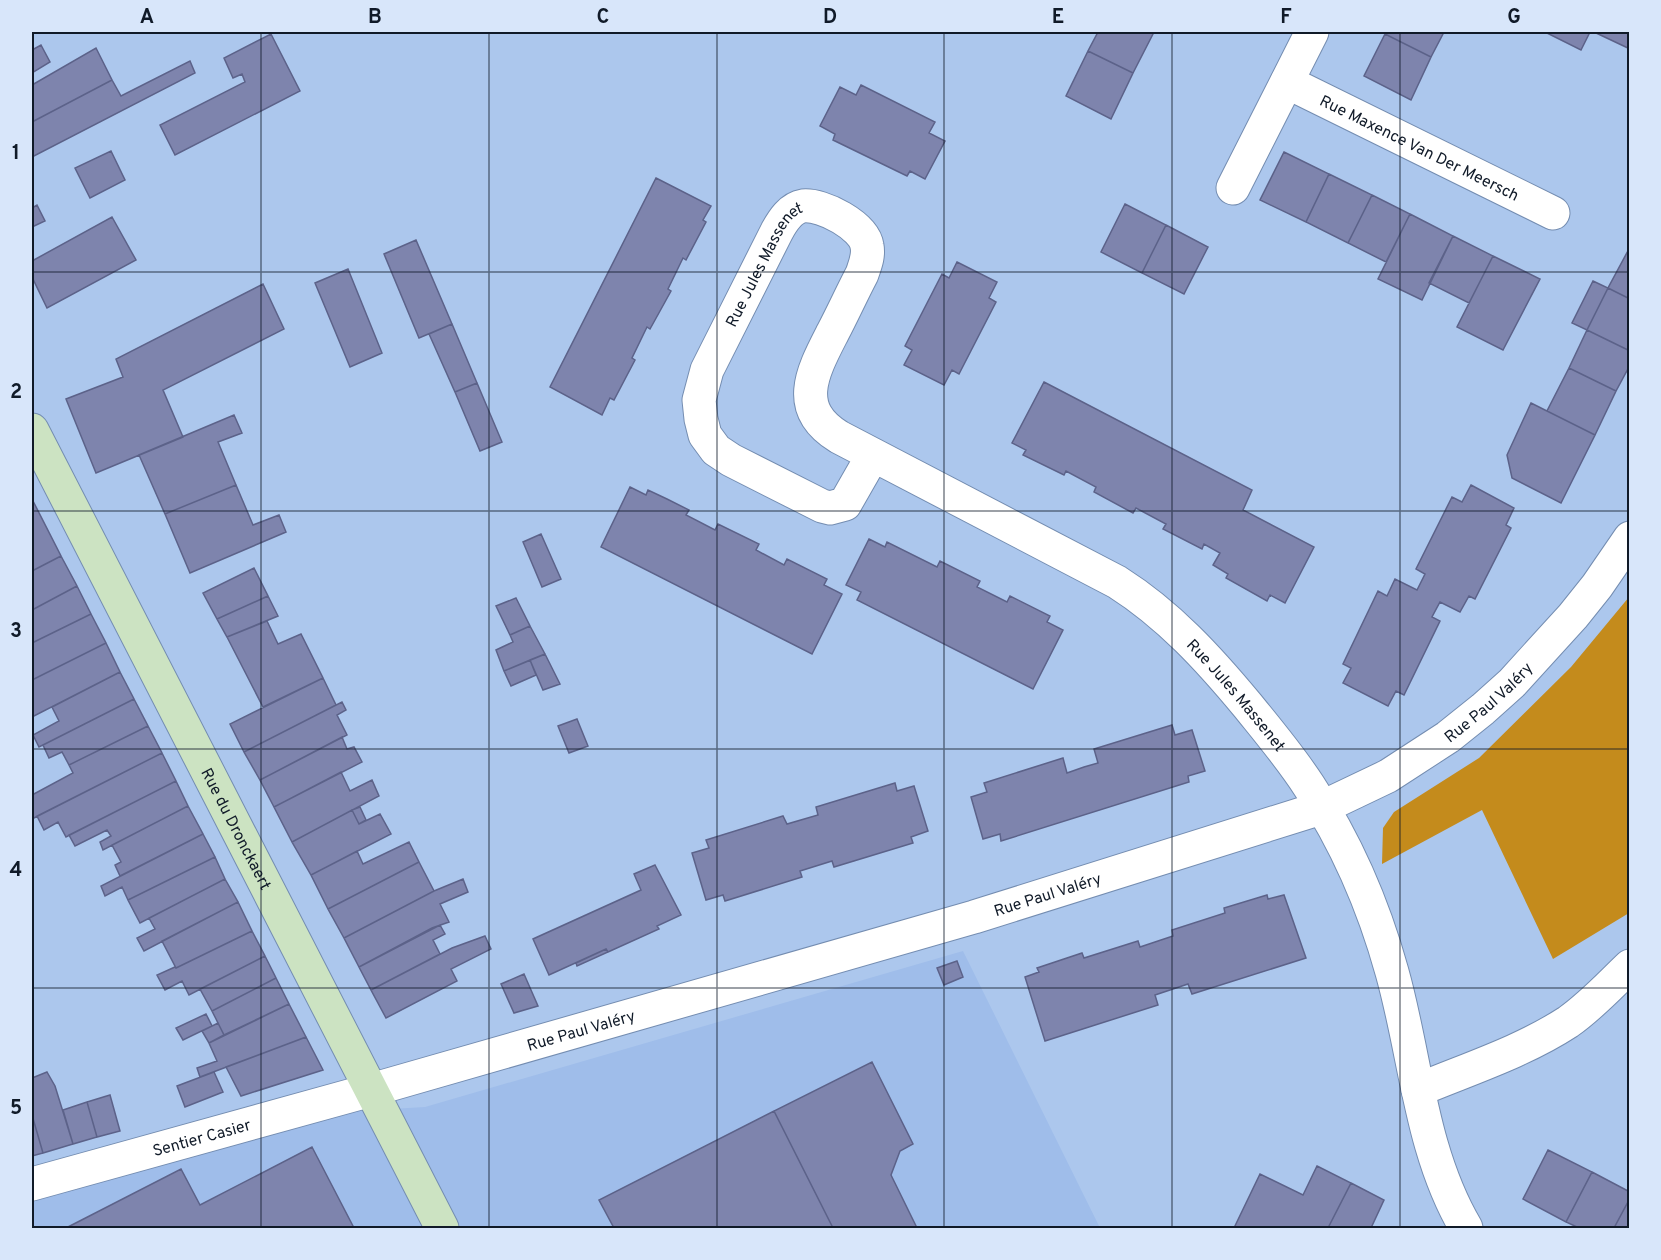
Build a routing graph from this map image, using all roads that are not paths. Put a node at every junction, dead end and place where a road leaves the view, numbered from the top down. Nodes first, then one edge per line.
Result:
1 (1312, 32) edge
2 (1287, 82) junction
3 (1233, 188) dead end
4 (1552, 213) dead end
5 (32, 430) edge
6 (873, 455) junction
7 (1629, 538) edge
8 (1321, 808) junction
9 (1629, 966) edge
10 (371, 1090) junction
11 (1418, 1090) junction
12 (32, 1184) edge
13 (442, 1228) edge
14 (1466, 1228) edge

1 - 2 street
2 - 3 street
2 - 4 street, Rue Maxence Van Der Meersch
5 - 10 main road, Rue du Dronckaert
6 - 6 street, Rue Jules Massenet
6 - 8 street, Rue Jules Massenet
7 - 8 street, Rue Paul Valéry
8 - 10 street, Rue Paul Valéry
8 - 11 street, Rue Jules Massenet
9 - 11 street
10 - 12 street, Sentier Casier
10 - 13 main road, Rue du Dronckaert
11 - 14 street, Rue Jules Massenet

